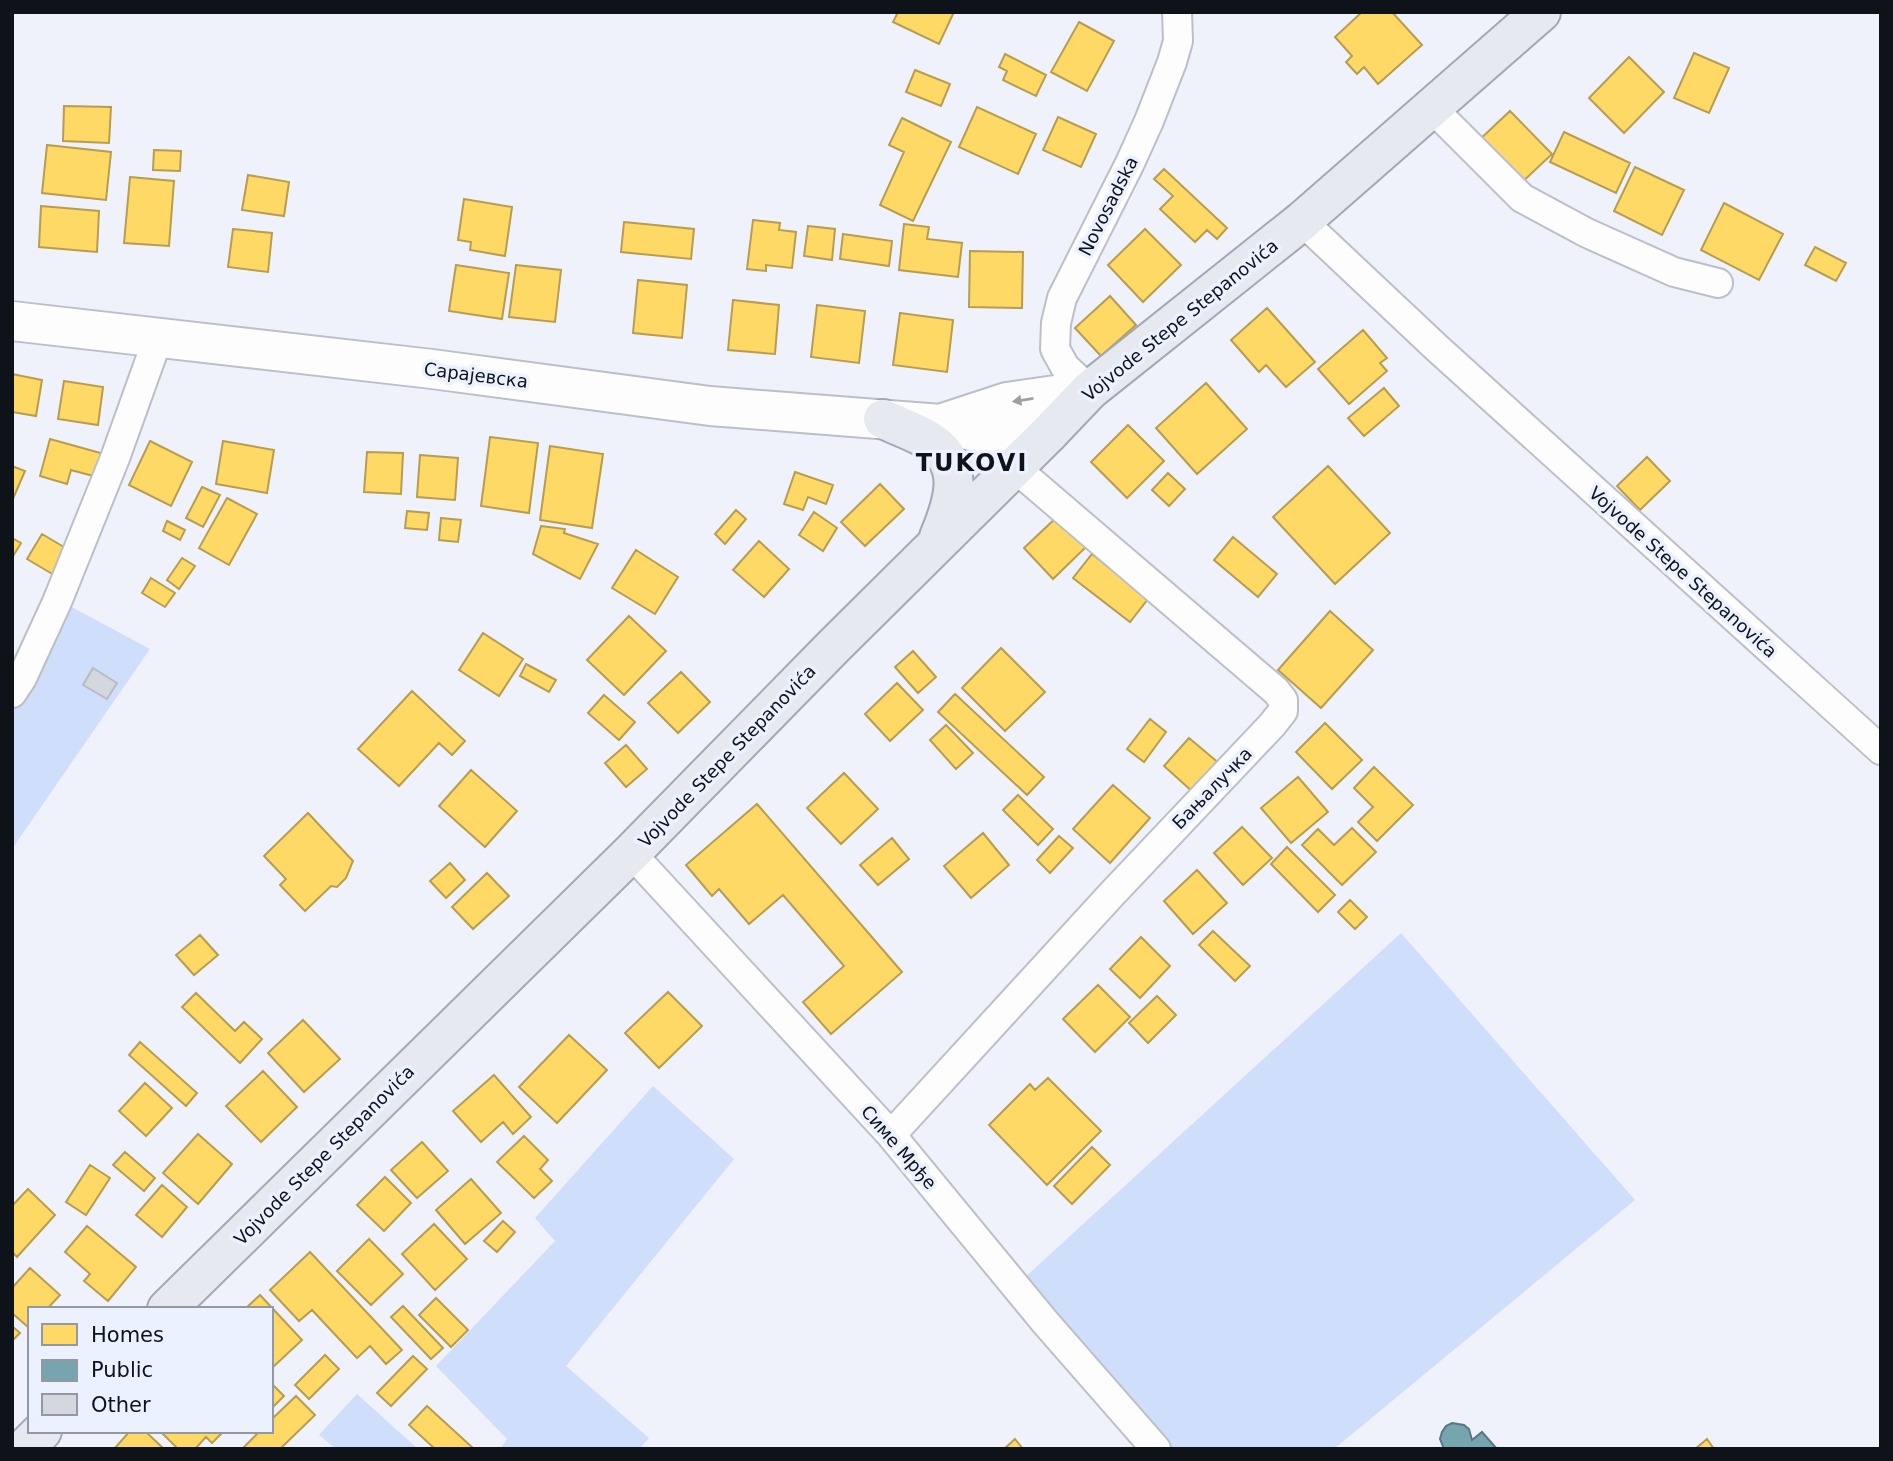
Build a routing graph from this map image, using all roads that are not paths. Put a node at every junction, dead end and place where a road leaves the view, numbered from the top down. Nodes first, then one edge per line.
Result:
1 (1177, 12) edge
2 (1541, 12) edge
3 (1432, 108) junction
4 (1302, 221) junction
5 (1718, 283) dead end
6 (12, 321) edge
7 (158, 338) junction
8 (1090, 390) junction
9 (883, 419) junction
10 (941, 424) junction
11 (1049, 433) junction
12 (1014, 467) junction
13 (936, 545) junction
14 (12, 693) edge
15 (1881, 750) edge
16 (631, 853) junction
17 (891, 1135) junction
18 (169, 1307) edge
19 (39, 1433) edge
20 (24, 1449) edge
21 (1156, 1449) edge

1 - 8 street, Novosadska
2 - 3 main road, Vojvode Stepe Stepanovića
3 - 4 main road, Vojvode Stepe Stepanovića
3 - 5 street
4 - 8 main road, Vojvode Stepe Stepanovića
4 - 15 street, Vojvode Stepe Stepanovića
6 - 7 main road, Сарајевска
7 - 9 main road, Сарајевска
7 - 14 street
8 -> 10 main road
8 - 11 main road, Vojvode Stepe Stepanovića
9 - 10 main road, Сарајевска
9 - 13 main road
10 - 11 main road, Сарајевска
11 - 12 main road, Vojvode Stepe Stepanovića
12 - 13 main road, Vojvode Stepe Stepanovića
12 - 17 street, Бањалучка
13 - 16 main road, Vojvode Stepe Stepanovića
16 - 17 street, Симе Мрђе
16 - 18 main road, Vojvode Stepe Stepanovića
17 - 21 street, Симе Мрђе
19 - 20 main road

